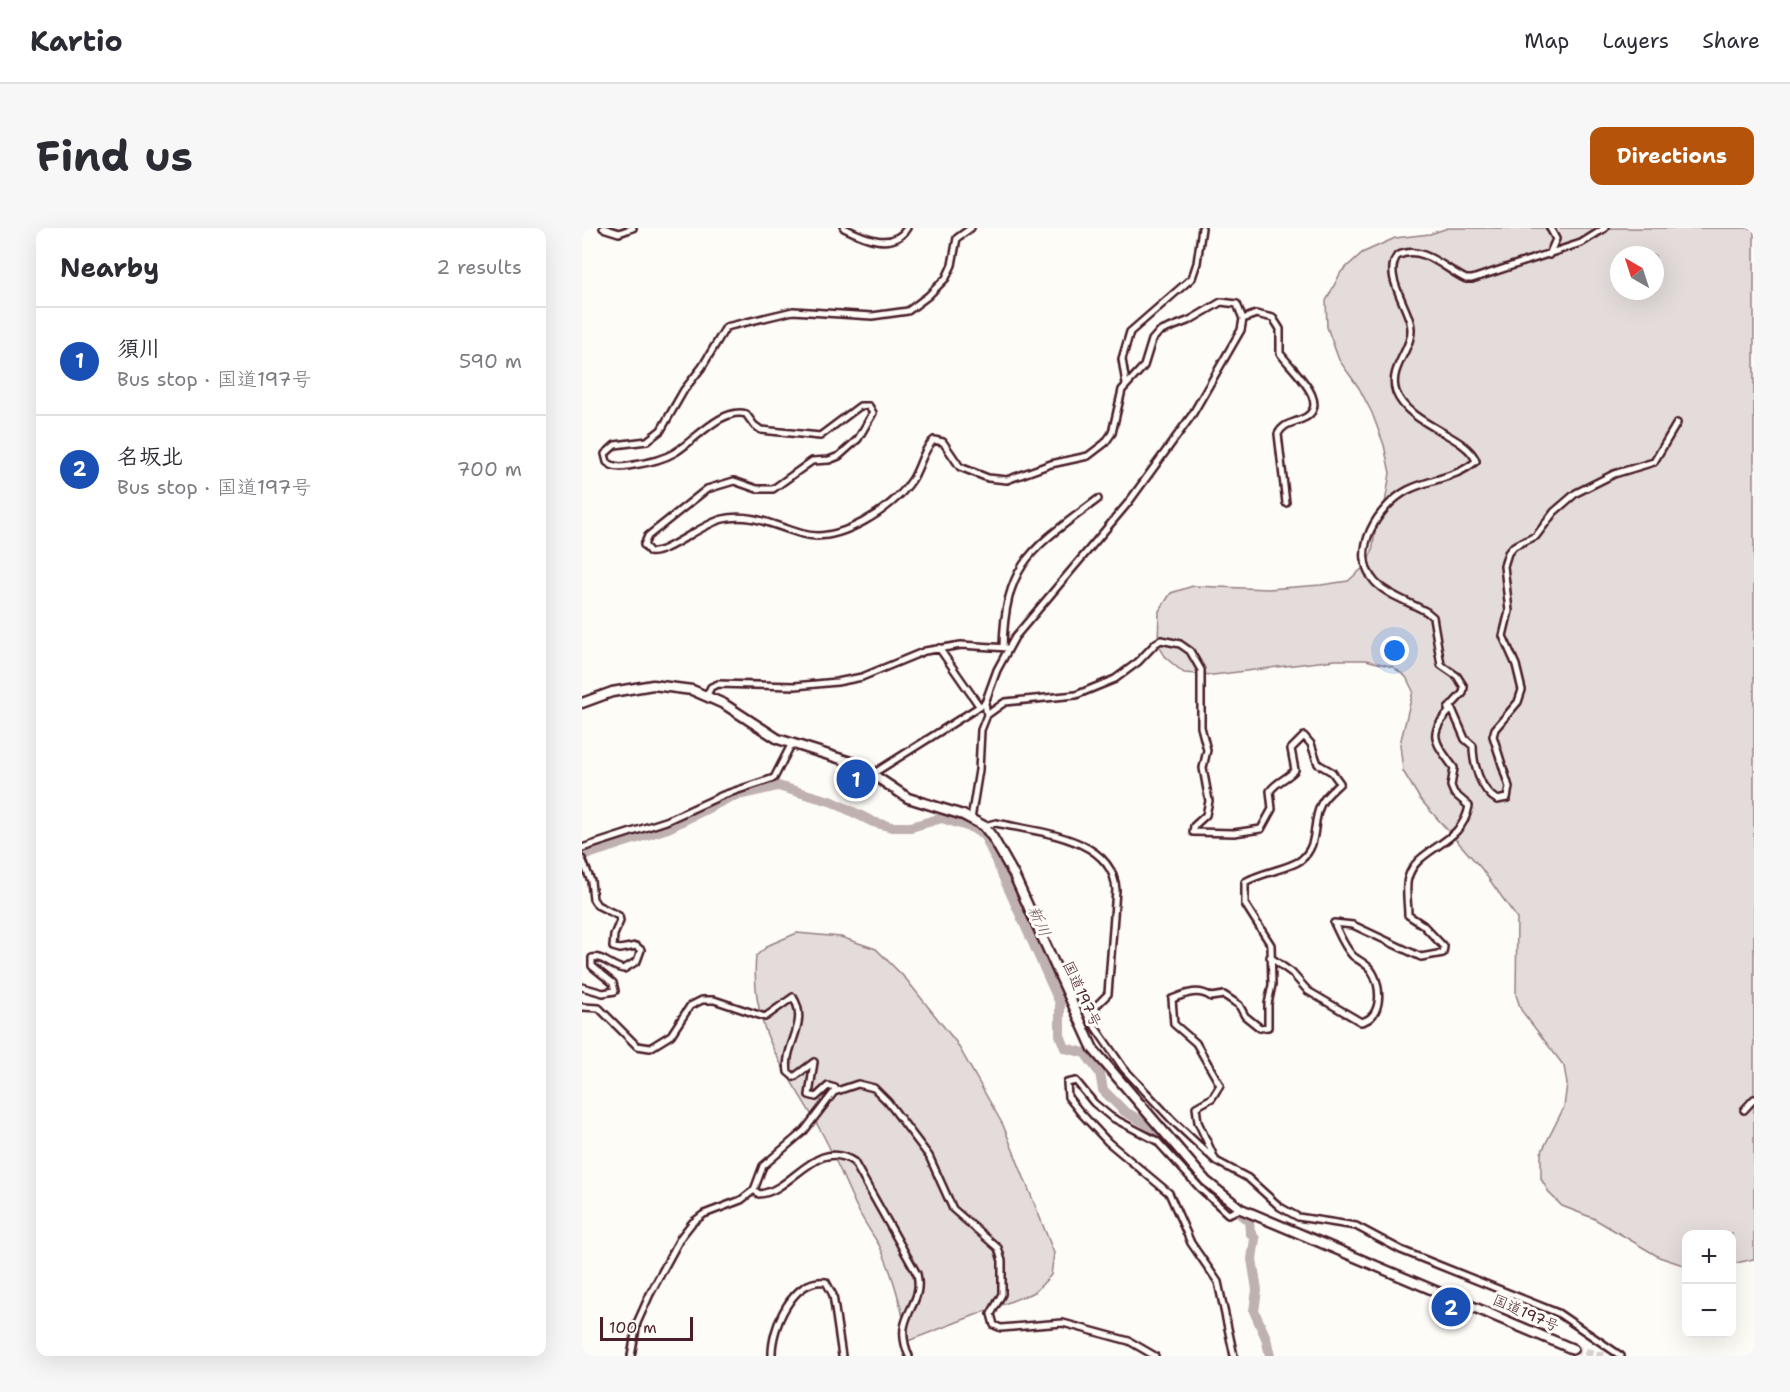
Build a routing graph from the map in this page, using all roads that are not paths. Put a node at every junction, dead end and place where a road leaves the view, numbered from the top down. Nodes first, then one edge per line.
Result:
1 (603, 228) edge
2 (633, 228) edge
3 (844, 228) edge
4 (907, 228) edge
5 (971, 228) edge
6 (1202, 228) edge
7 (1550, 228) edge
8 (1605, 228) edge
9 (1549, 255) junction
10 (1243, 319) junction
11 (1126, 384) junction
12 (1677, 423) dead end
13 (1098, 498) dead end
14 (1286, 504) dead end
15 (939, 648) junction
16 (1006, 648) junction
17 (707, 695) junction
18 (582, 703) edge
19 (982, 705) junction
20 (1452, 709) junction
21 (987, 716) junction
22 (791, 745) junction
23 (871, 775) junction
24 (971, 819) junction
25 (984, 826) junction
26 (582, 848) edge
27 (582, 859) edge
28 (1270, 957) junction
29 (582, 987) edge
30 (582, 1007) edge
31 (834, 1092) junction
32 (1754, 1099) edge
33 (1743, 1110) dead end
34 (1164, 1133) junction
35 (1157, 1141) junction
36 (1216, 1161) junction
37 (754, 1190) junction
38 (1241, 1209) junction
39 (1573, 1349) tunnel mouth
40 (631, 1356) edge
41 (772, 1356) edge
42 (842, 1356) edge
43 (909, 1356) edge
44 (1155, 1356) edge
45 (1234, 1356) edge
46 (1621, 1356) edge

1 - 2 street
3 - 4 street
5 - 11 street
6 - 11 street
7 - 9 street
8 - 9 street
9 - 20 street
10 - 11 street
10 - 14 street
10 - 16 street
12 - 20 street
13 - 16 street
15 - 16 street
15 - 17 street
15 - 19 street
16 - 19 street
17 - 18 highway, 国道197号
17 - 22 highway, 国道197号
19 - 21 street
19 - 23 street
20 - 28 street
21 - 24 street
21 - 28 street
22 - 23 highway, 国道197号
22 - 26 street
23 - 24 highway, 国道197号
24 - 25 highway, 国道197号
25 - 34 highway, 国道197号
25 - 36 street
27 - 29 street
28 - 36 street
30 - 31 street
31 - 37 street
31 - 44 street
32 - 33 street
34 - 35 street
34 - 38 highway, 国道197号
35 - 38 street
35 - 45 street
36 - 46 street
37 - 40 street
37 - 43 street
38 - 39 highway, 国道197号
41 - 42 street

